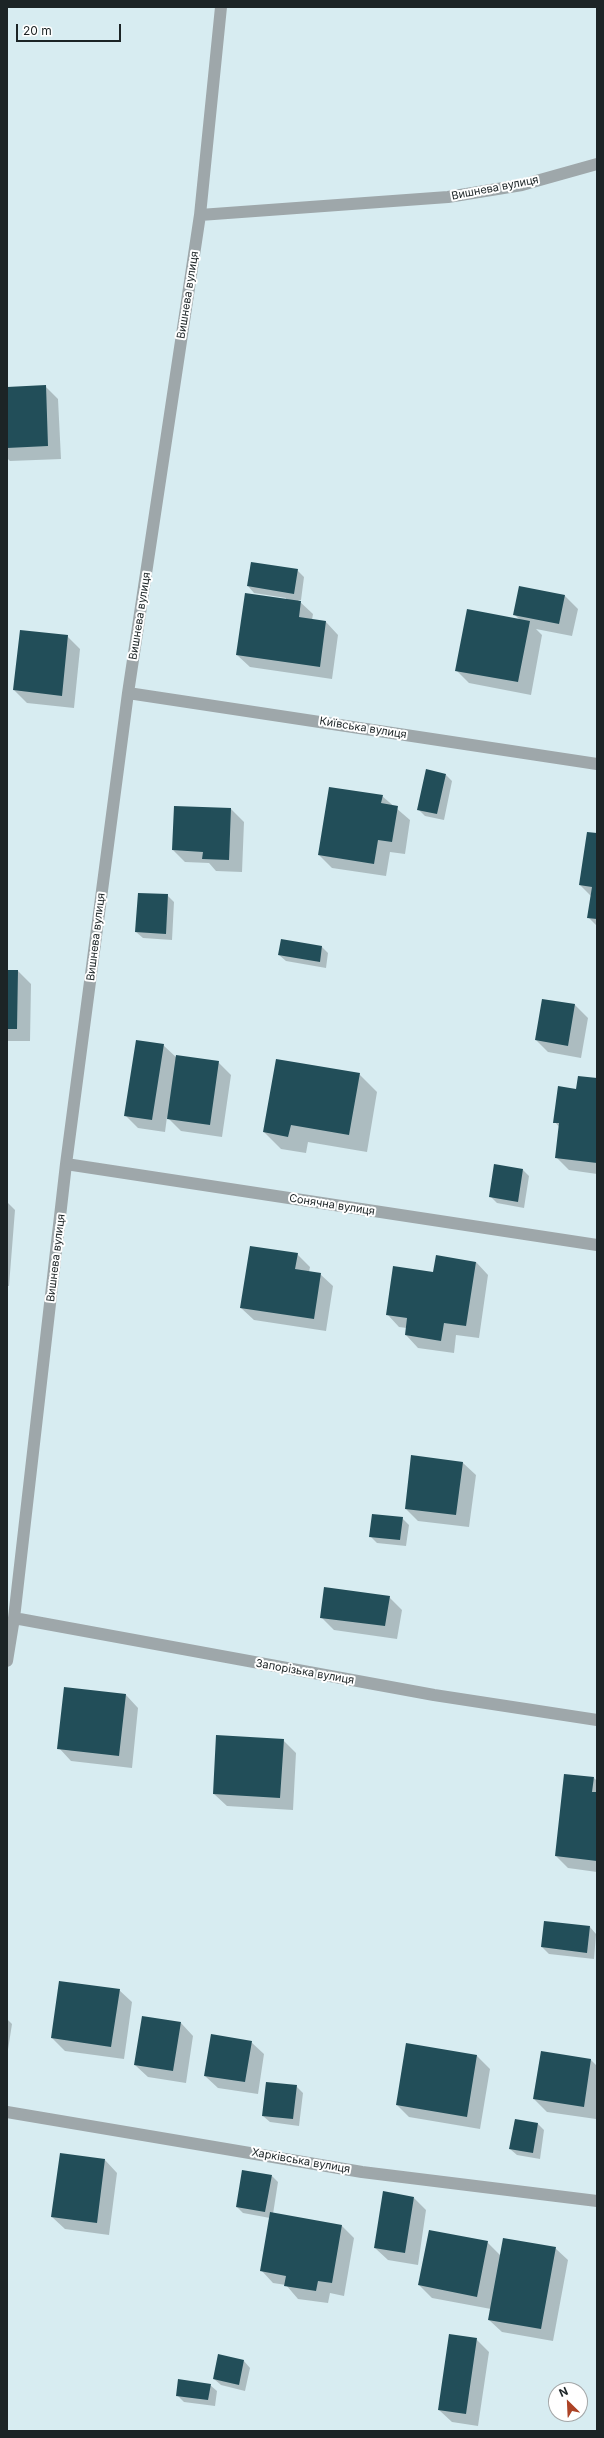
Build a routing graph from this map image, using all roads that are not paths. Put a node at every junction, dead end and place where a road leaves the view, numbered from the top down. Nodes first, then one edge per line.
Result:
1 (222, 7) edge
2 (597, 164) edge
3 (200, 215) junction
4 (128, 693) junction
5 (597, 764) edge
6 (66, 1164) junction
7 (597, 1245) edge
8 (14, 1618) junction
9 (7, 1661) edge
10 (597, 1720) edge
11 (7, 2112) edge
12 (597, 2201) edge

1 - 3 street, Вишнева вулиця
2 - 3 street, Вишнева вулиця
3 - 4 street, Вишнева вулиця
4 - 5 street, Київська вулиця
4 - 6 street, Вишнева вулиця
6 - 7 street, Сонячна вулиця
6 - 8 street, Вишнева вулиця
8 - 9 street, Вишнева вулиця
8 - 10 street, Запорізька вулиця
11 - 12 street, Харківська вулиця

